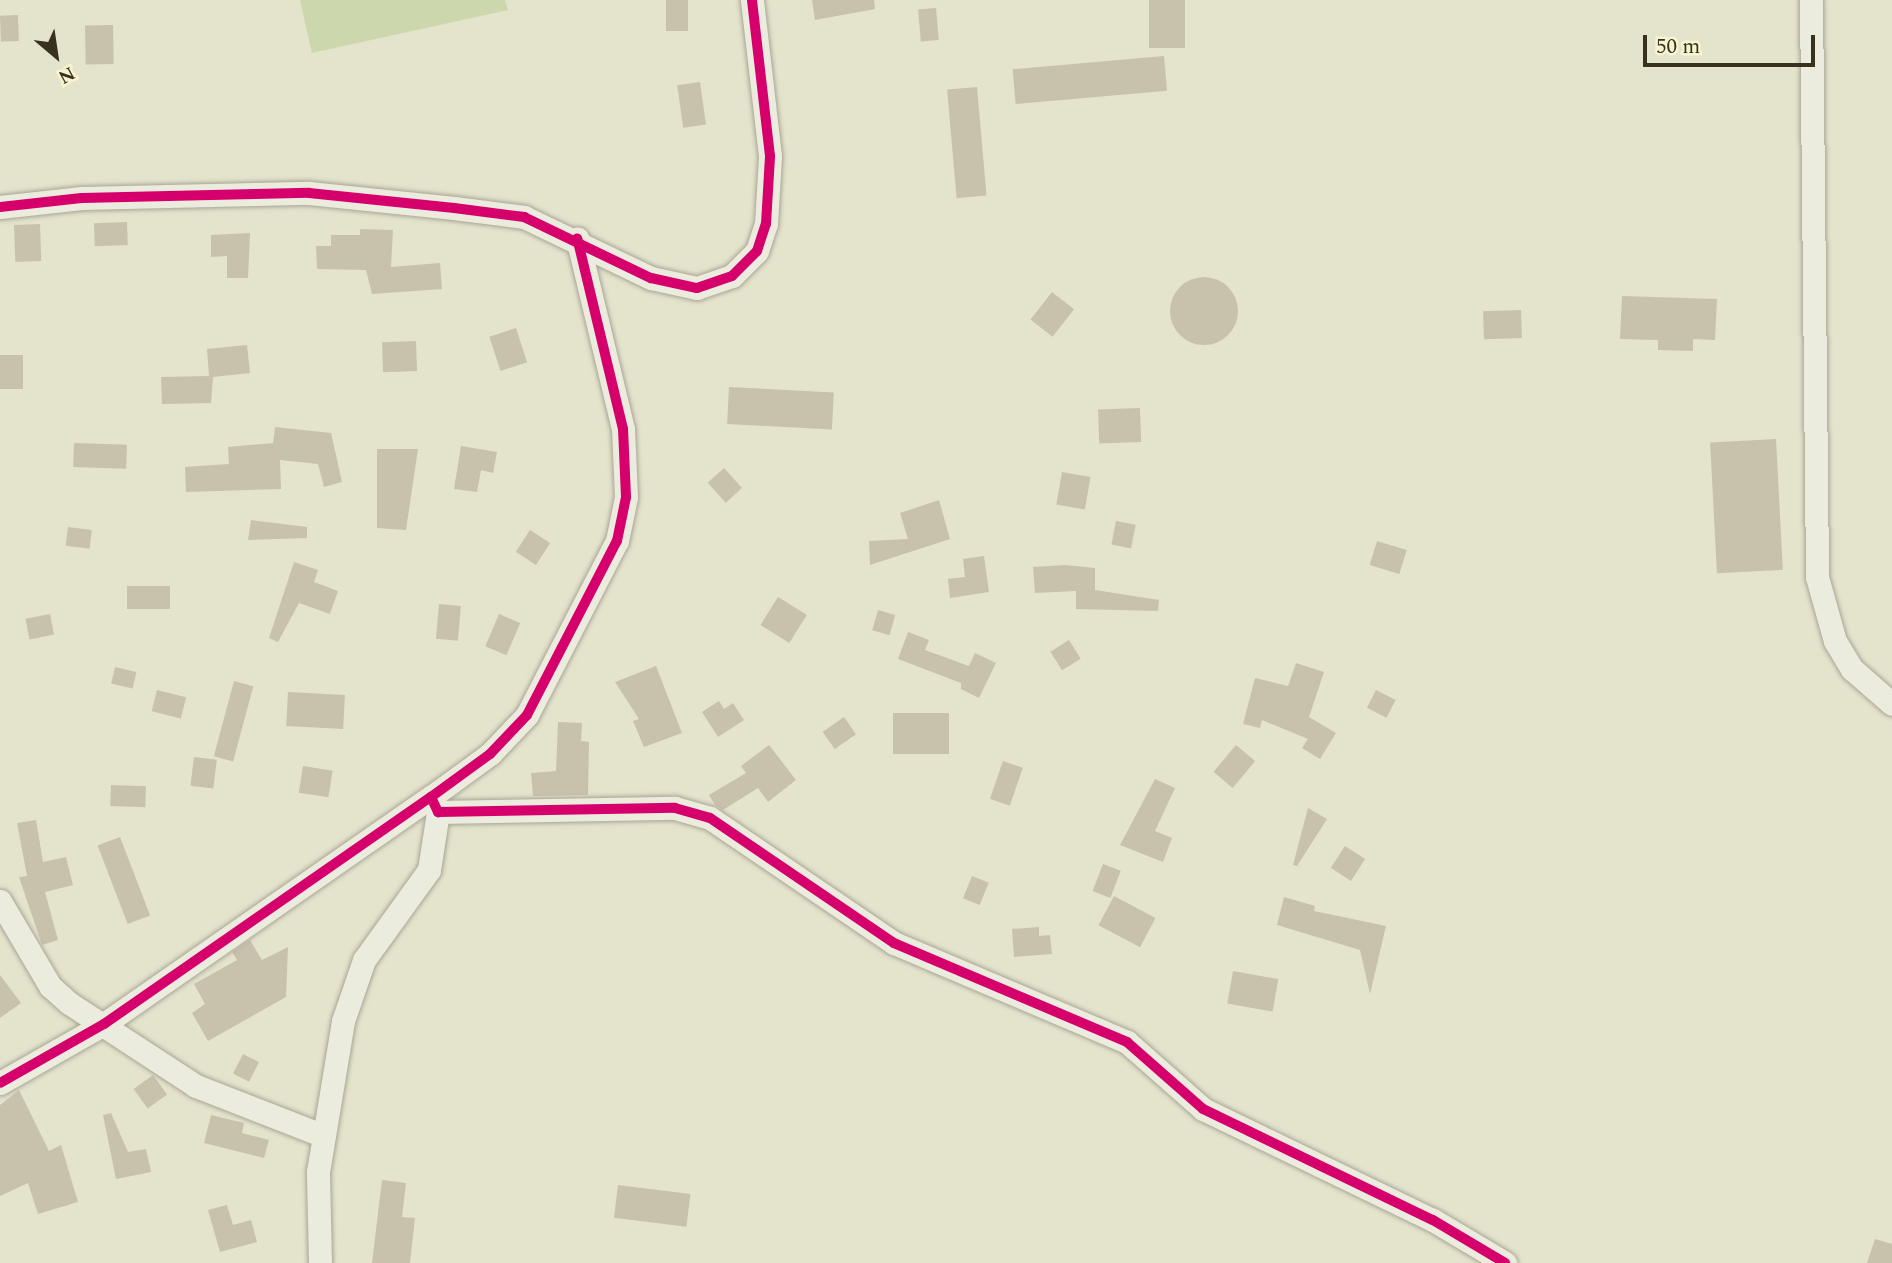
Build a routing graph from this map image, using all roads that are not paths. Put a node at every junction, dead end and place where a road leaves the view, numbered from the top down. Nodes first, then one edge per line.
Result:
1 (752, 0) edge
2 (1811, 0) edge
3 (0, 206) edge
4 (577, 238) junction
5 (1892, 704) edge
6 (435, 804) junction
7 (0, 901) edge
8 (104, 1024) junction
9 (0, 1083) edge
10 (324, 1136) junction
11 (320, 1263) edge
12 (1505, 1263) edge

1 - 4 street
2 - 5 street
3 - 4 street
4 - 6 street
6 - 8 street
6 - 10 street
6 - 12 street
7 - 8 street
8 - 9 street
8 - 10 street
10 - 11 street

